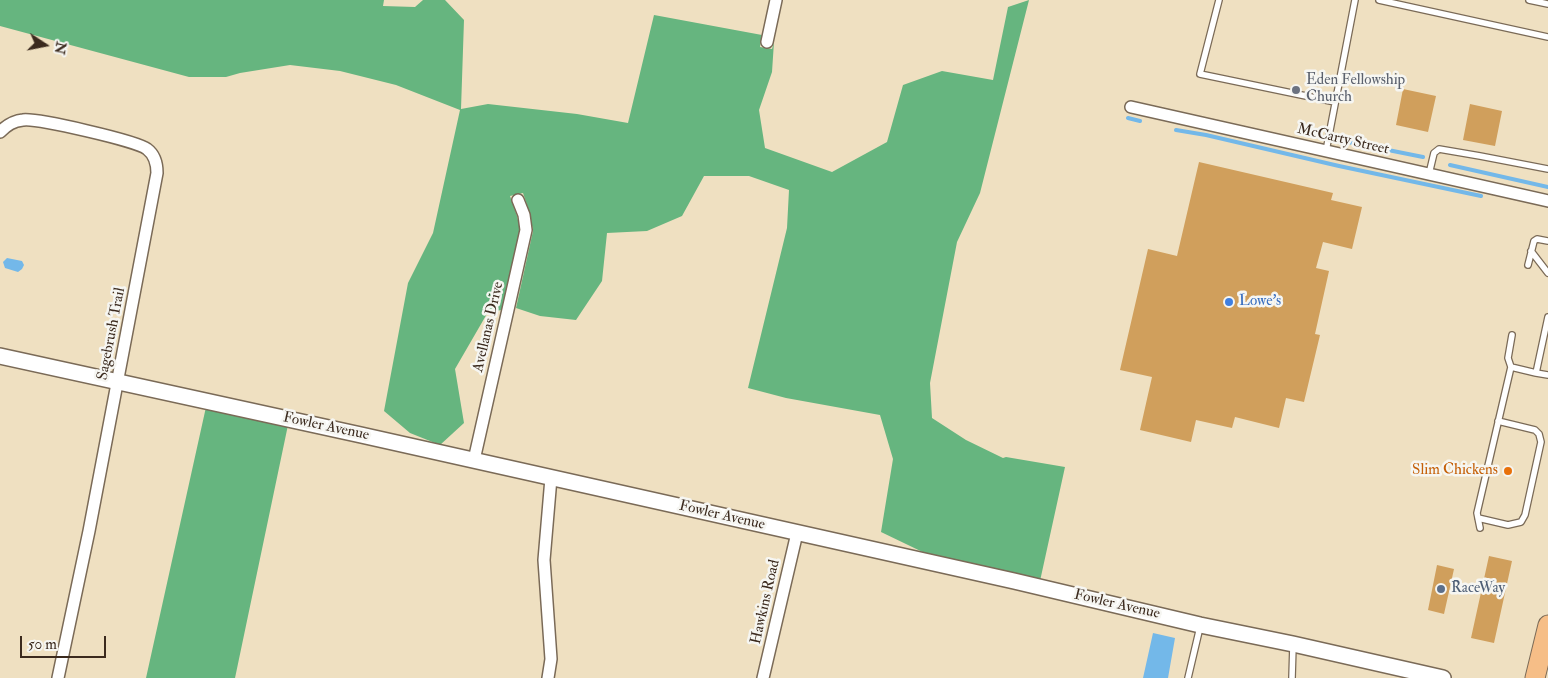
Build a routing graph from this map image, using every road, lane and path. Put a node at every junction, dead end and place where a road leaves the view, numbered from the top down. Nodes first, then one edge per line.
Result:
1 (776, 0) edge
2 (1219, 0) edge
3 (1355, 0) edge
4 (1379, 0) edge
5 (1530, 0) edge
6 (1548, 4) edge
7 (1548, 37) edge
8 (767, 42) dead end
9 (1336, 102) junction
10 (1131, 107) dead end
11 (0, 132) edge
12 (1326, 151) junction
13 (1548, 170) edge
14 (1429, 174) junction
15 (518, 200) dead end
16 (1548, 201) edge
17 (1548, 241) edge
18 (1531, 251) junction
19 (1528, 265) dead end
20 (1548, 273) edge
21 (1548, 318) edge
22 (1512, 335) dead end
23 (0, 356) edge
24 (1511, 367) junction
25 (1536, 373) junction
26 (1548, 376) edge
27 (118, 381) junction
28 (1498, 421) junction
29 (474, 460) junction
30 (551, 478) junction
31 (1478, 518) junction
32 (1480, 528) dead end
33 (797, 532) junction
34 (1200, 625) junction
35 (1548, 625) edge
36 (1293, 644) junction
37 (58, 678) edge
38 (548, 678) edge
39 (763, 678) edge
40 (1188, 678) edge
41 (1292, 678) edge
42 (1442, 678) edge
43 (1535, 678) edge

1 - 8 street
2 - 9 lane
3 - 9 lane
4 - 7 lane
5 - 6 lane
9 - 12 lane
10 - 12 street, McCarty Street
11 - 27 street, Sagebrush Trail
12 - 14 street, McCarty Street
13 - 14 lane
14 - 16 street, McCarty Street
15 - 29 street, Avellanas Drive
17 - 18 lane
18 - 19 lane
18 - 20 lane
21 - 25 lane
22 - 24 lane
23 - 27 street, Fowler Avenue
24 - 25 lane
24 - 28 lane
25 - 26 lane
27 - 29 street, Fowler Avenue
27 - 37 street, Sagebrush Trail
28 - 31 lane
28 - 31 lane
29 - 30 street, Fowler Avenue
30 - 33 street, Fowler Avenue
30 - 38 street
31 - 32 lane
33 - 34 street, Fowler Avenue
33 - 39 street, Hawkins Road
34 - 36 street, Fowler Avenue
34 - 40 lane
35 - 43 main road
36 - 41 lane
36 - 42 street, Fowler Avenue

